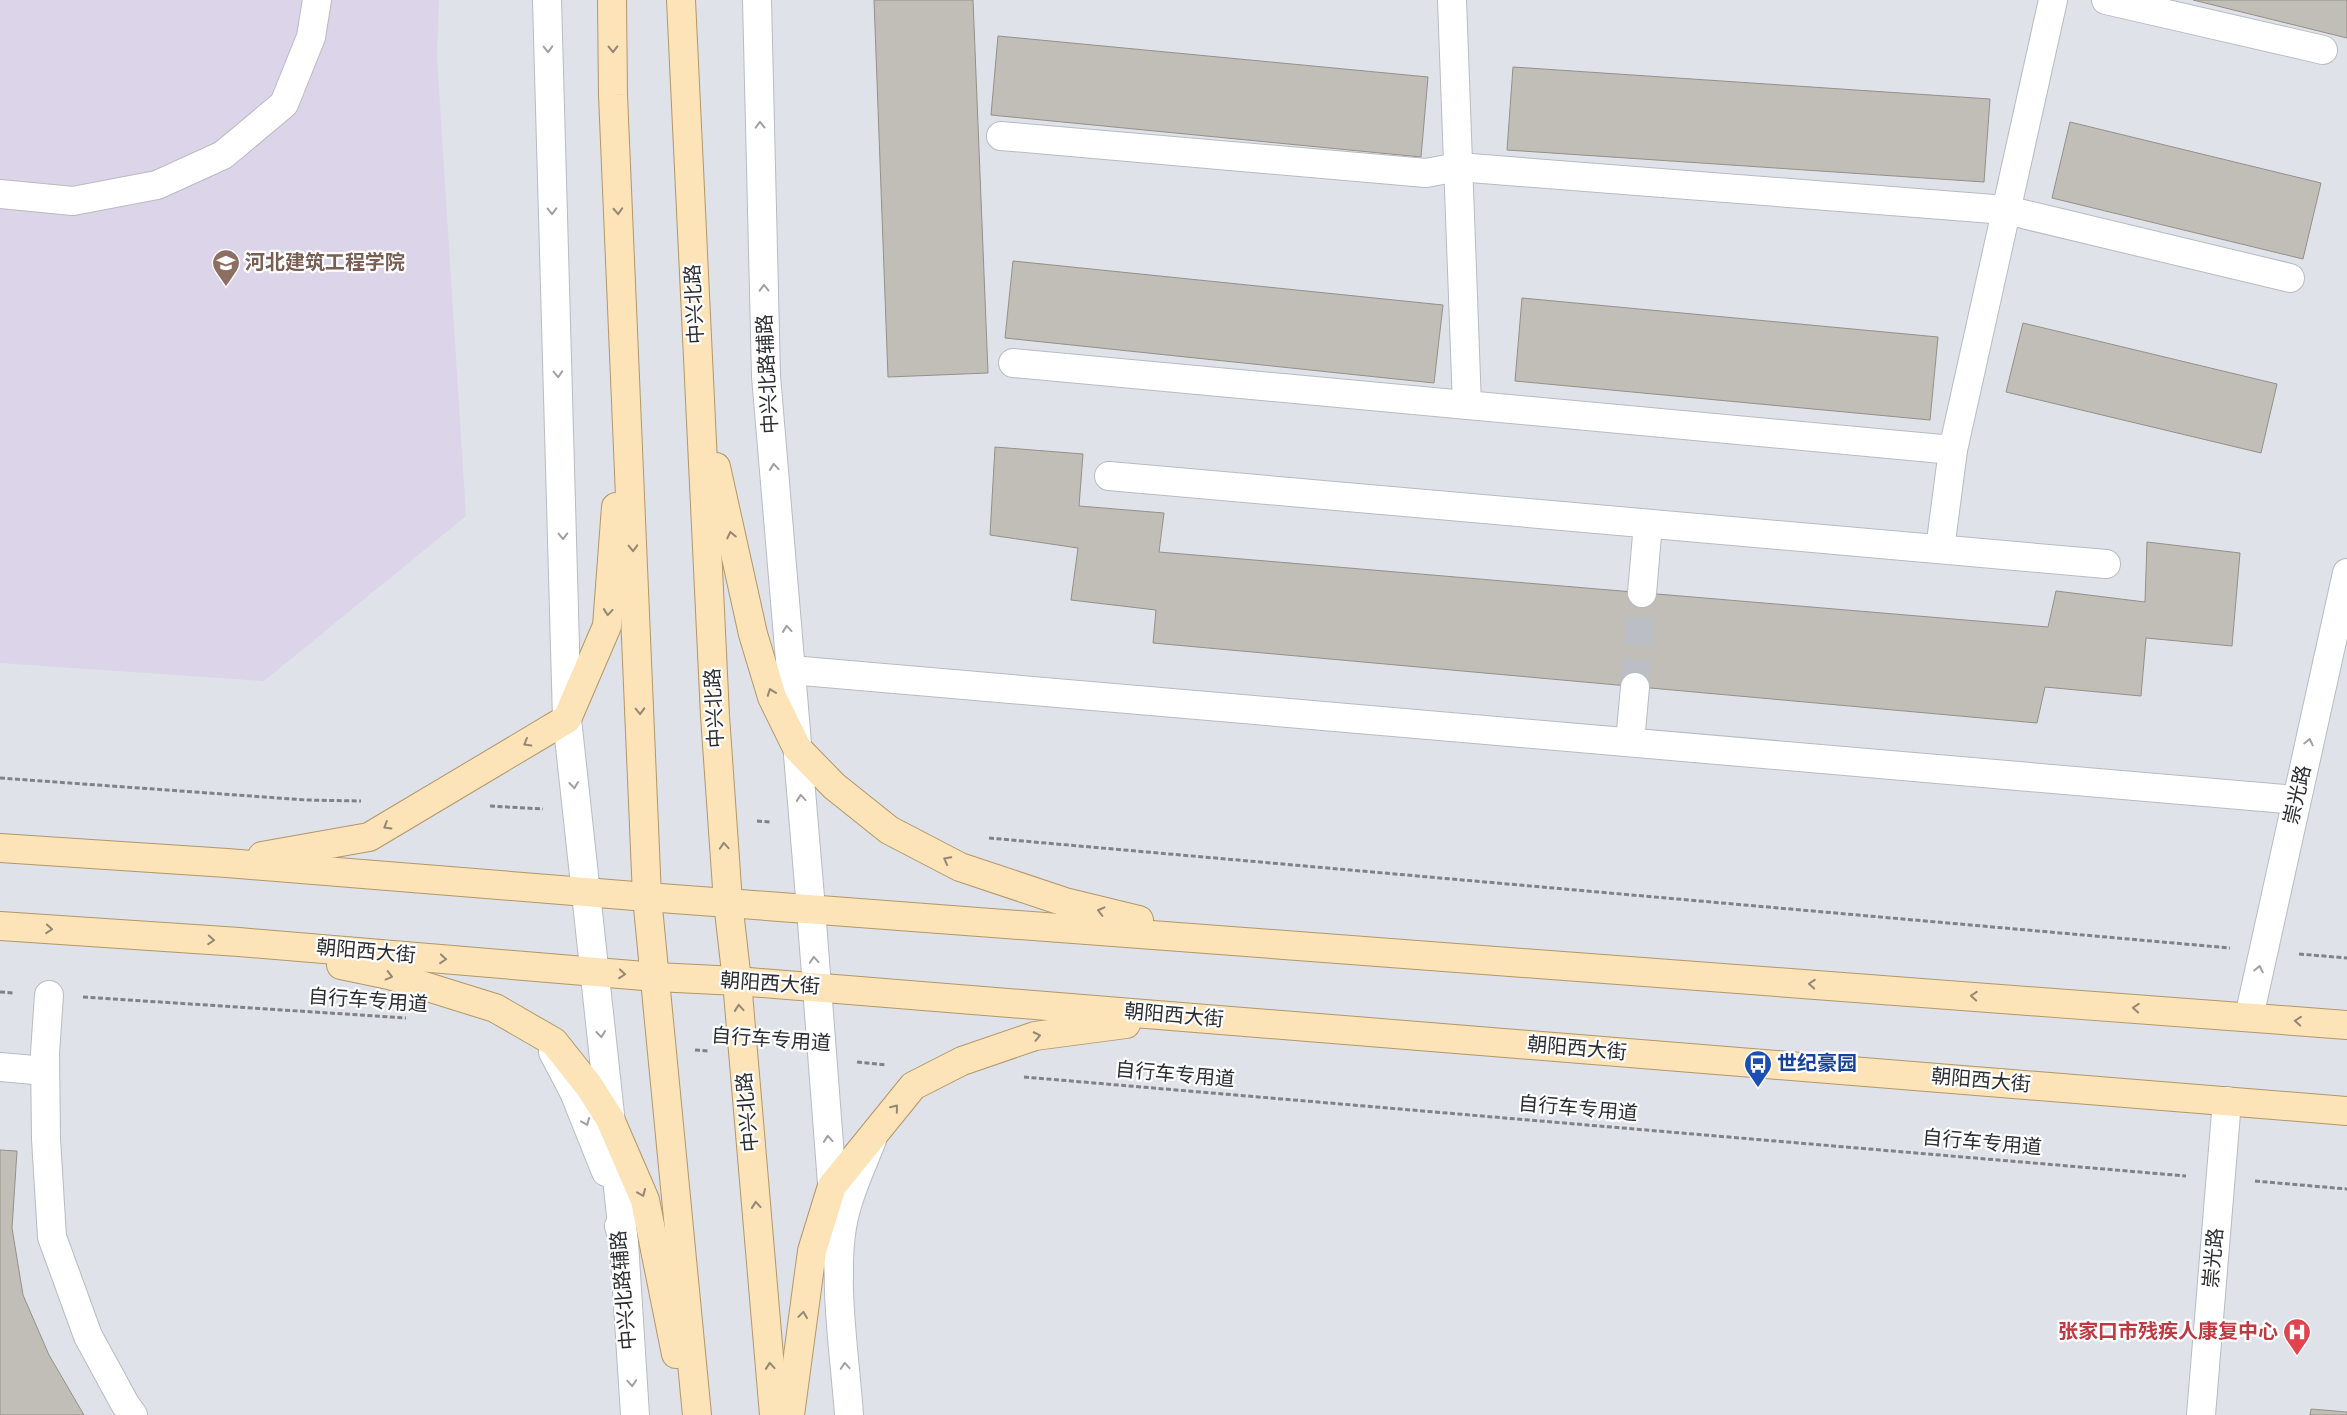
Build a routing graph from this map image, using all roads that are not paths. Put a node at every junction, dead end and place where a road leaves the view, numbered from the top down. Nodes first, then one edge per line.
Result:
1 (317, 0) edge
2 (547, 0) edge
3 (612, 0) edge
4 (681, 0) edge
5 (757, 0) edge
6 (1452, 0) edge
7 (2053, 0) edge
8 (2106, 0) edge
9 (2323, 50) dead end
10 (1001, 136) dead end
11 (1458, 167) junction
12 (0, 194) edge
13 (2006, 210) junction
14 (2290, 278) dead end
15 (1013, 363) dead end
16 (626, 388) junction
17 (700, 391) junction
18 (1468, 405) junction
19 (1953, 450) junction
20 (1109, 476) dead end
21 (1648, 524) junction
22 (1940, 549) junction
23 (2106, 564) dead end
24 (2347, 573) edge
25 (1642, 593) tunnel mouth
26 (791, 670) junction
27 (1635, 687) tunnel mouth
28 (567, 719) junction
29 (1630, 742) junction
30 (797, 748) junction
31 (2296, 800) junction
32 (0, 848) edge
33 (227, 863) junction
34 (586, 892) junction
35 (648, 897) junction
36 (728, 902) junction
37 (811, 909) junction
38 (0, 926) edge
39 (1216, 939) junction
40 (239, 942) junction
41 (594, 972) junction
42 (656, 977) junction
43 (737, 981) junction
44 (816, 987) junction
45 (48, 995) road end
46 (2248, 1017) junction
47 (1198, 1018) junction
48 (2347, 1025) edge
49 (540, 1032) junction
50 (0, 1066) edge
51 (45, 1070) junction
52 (2227, 1102) junction
53 (2347, 1111) edge
54 (610, 1119) junction
55 (875, 1133) junction
56 (832, 1186) junction
57 (624, 1243) junction
58 (839, 1275) junction
59 (133, 1415) edge
60 (635, 1415) edge
61 (689, 1415) edge
62 (698, 1415) edge
63 (774, 1415) edge
64 (790, 1415) edge
65 (849, 1415) edge
66 (2201, 1415) edge

1 - 12 street
2 -> 28 street
3 -> 16 main road
4 - 17 main road, 中兴北路
26 -> 5 street, 中兴北路辅路
6 - 11 street
7 - 13 street
8 - 9 street
10 - 11 street
11 - 13 street
11 - 18 street
13 - 14 street
13 - 19 street
15 - 18 street
16 -> 28 main road
16 -> 35 main road
30 -> 17 main road
36 -> 17 main road, 中兴北路
18 - 19 street
19 - 22 street
20 - 21 street
21 - 22 street
21 - 25 street
22 - 23 street
31 -> 24 street, 崇光路
26 - 29 street
26 - 30 street, 中兴北路辅路
27 - 29 street
28 -> 33 main road
28 -> 34 street
29 - 31 street
37 -> 30 street, 中兴北路辅路
39 -> 30 main road
46 -> 31 street, 崇光路
32 - 33 main road
33 - 34 main road
34 - 35 main road
34 - 41 street
35 - 36 main road
35 - 42 main road
36 - 37 main road
36 - 43 main road, 中兴北路
37 - 39 main road
44 -> 37 street, 中兴北路辅路
38 -> 40 main road, 朝阳西大街
46 -> 39 main road
40 -> 41 main road, 朝阳西大街
40 -> 49 main road
41 -> 42 main road, 朝阳西大街
41 -> 54 street
42 - 43 main road, 朝阳西大街
42 - 62 main road
43 - 44 main road, 朝阳西大街
63 -> 43 main road, 中兴北路
44 - 47 main road, 朝阳西大街
56 -> 44 street, 中兴北路辅路
45 - 51 street
48 -> 46 main road
47 - 52 main road, 朝阳西大街
55 -> 47 main road
49 - 54 main road
49 -> 57 street, 中兴北路辅路
50 - 51 street
51 - 59 street
52 - 53 main road, 朝阳西大街
52 - 66 street, 崇光路
54 - 57 street
54 -> 61 main road
55 - 56 main road
55 - 58 street
56 - 58 street, 中兴北路辅路
64 -> 56 main road
57 -> 60 street, 中兴北路辅路
65 -> 58 street

